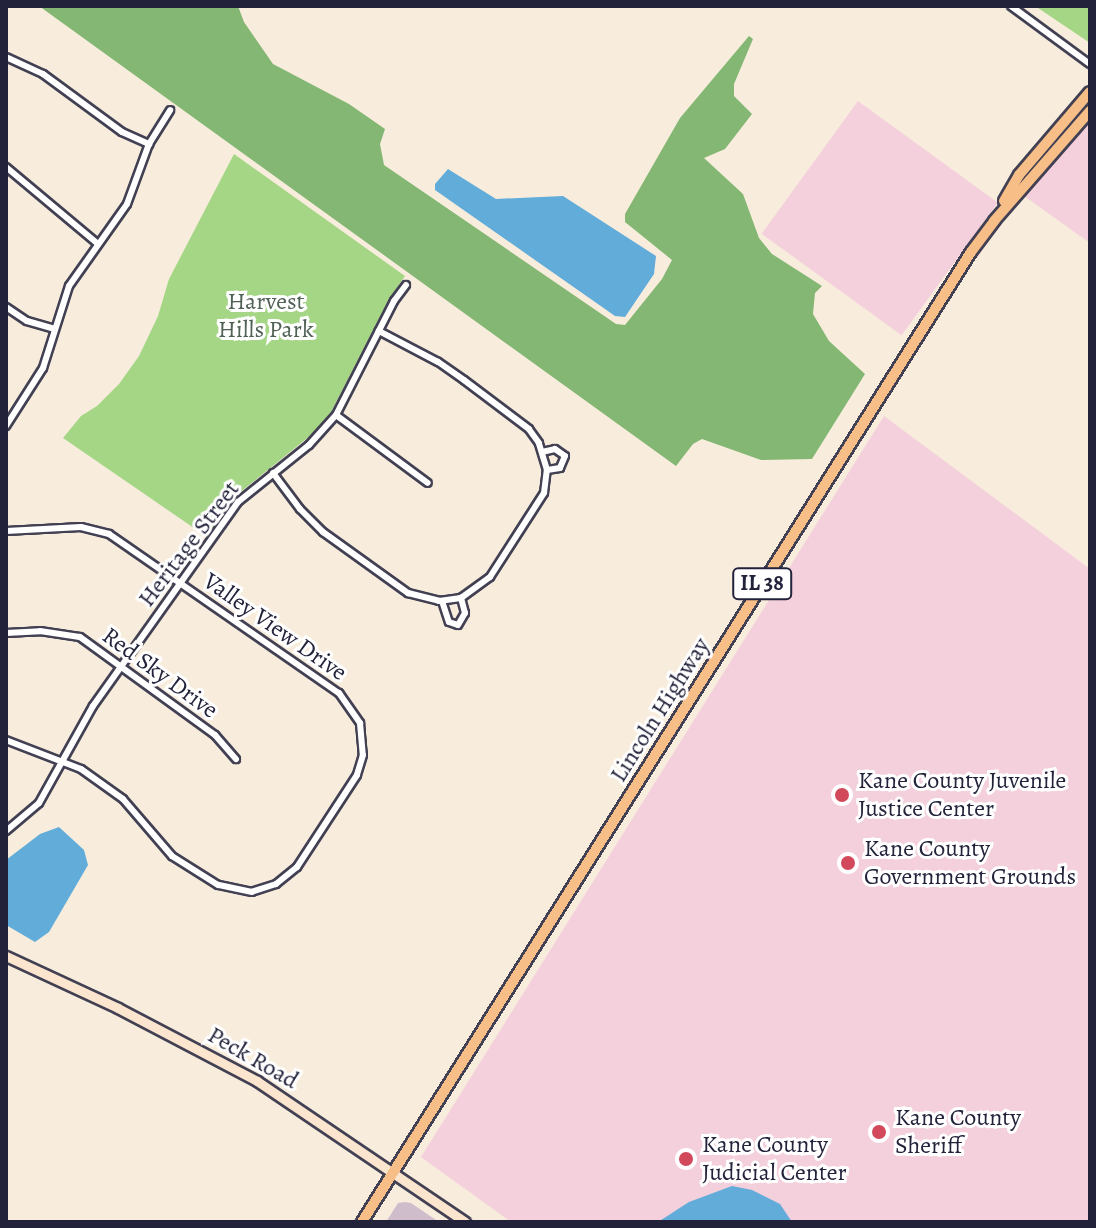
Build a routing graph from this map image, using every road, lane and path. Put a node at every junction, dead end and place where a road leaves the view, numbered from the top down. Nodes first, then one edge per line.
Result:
1 (1011, 6) edge
2 (6, 57) edge
3 (1090, 64) edge
4 (1090, 92) edge
5 (170, 110) dead end
6 (1090, 111) edge
7 (149, 144) junction
8 (6, 167) edge
9 (994, 221) junction
10 (98, 244) junction
11 (406, 285) dead end
12 (6, 307) edge
13 (55, 329) junction
14 (379, 331) junction
15 (336, 415) junction
16 (6, 426) edge
17 (542, 452) junction
18 (547, 470) junction
19 (273, 473) junction
20 (428, 483) dead end
21 (6, 531) edge
22 (180, 583) junction
23 (461, 598) junction
24 (442, 601) junction
25 (6, 633) edge
26 (121, 667) junction
27 (6, 740) edge
28 (236, 759) dead end
29 (63, 762) junction
30 (6, 831) edge
31 (6, 956) edge
32 (393, 1174) junction
33 (362, 1222) edge
34 (465, 1222) edge

1 - 3 street
2 - 7 street
4 - 9 main road, Lincoln Highway / IL 38
5 - 7 street
6 - 9 main road, Lincoln Highway / IL 38
7 - 10 street
8 - 10 street
9 - 32 main road, Lincoln Highway / IL 38
10 - 13 street
11 - 14 street, Heritage Street
12 - 13 street
13 - 16 street
14 - 15 street, Heritage Street
14 - 17 street
15 - 19 street, Heritage Street
15 - 20 street
17 - 18 street
17 - 18 street
18 - 23 street
19 - 22 street, Heritage Street
19 - 24 street
21 - 22 street, Valley View Drive
22 - 26 street, Heritage Street
22 - 29 street, Valley View Drive
23 - 24 street
23 - 24 street
25 - 26 street, Red Sky Drive
26 - 28 street, Red Sky Drive
26 - 29 street, Heritage Street
27 - 29 street, Valley View Drive
29 - 30 street, Heritage Street
31 - 32 street, Peck Road
32 - 33 main road, Lincoln Highway / IL 38
32 - 34 street, Peck Road

